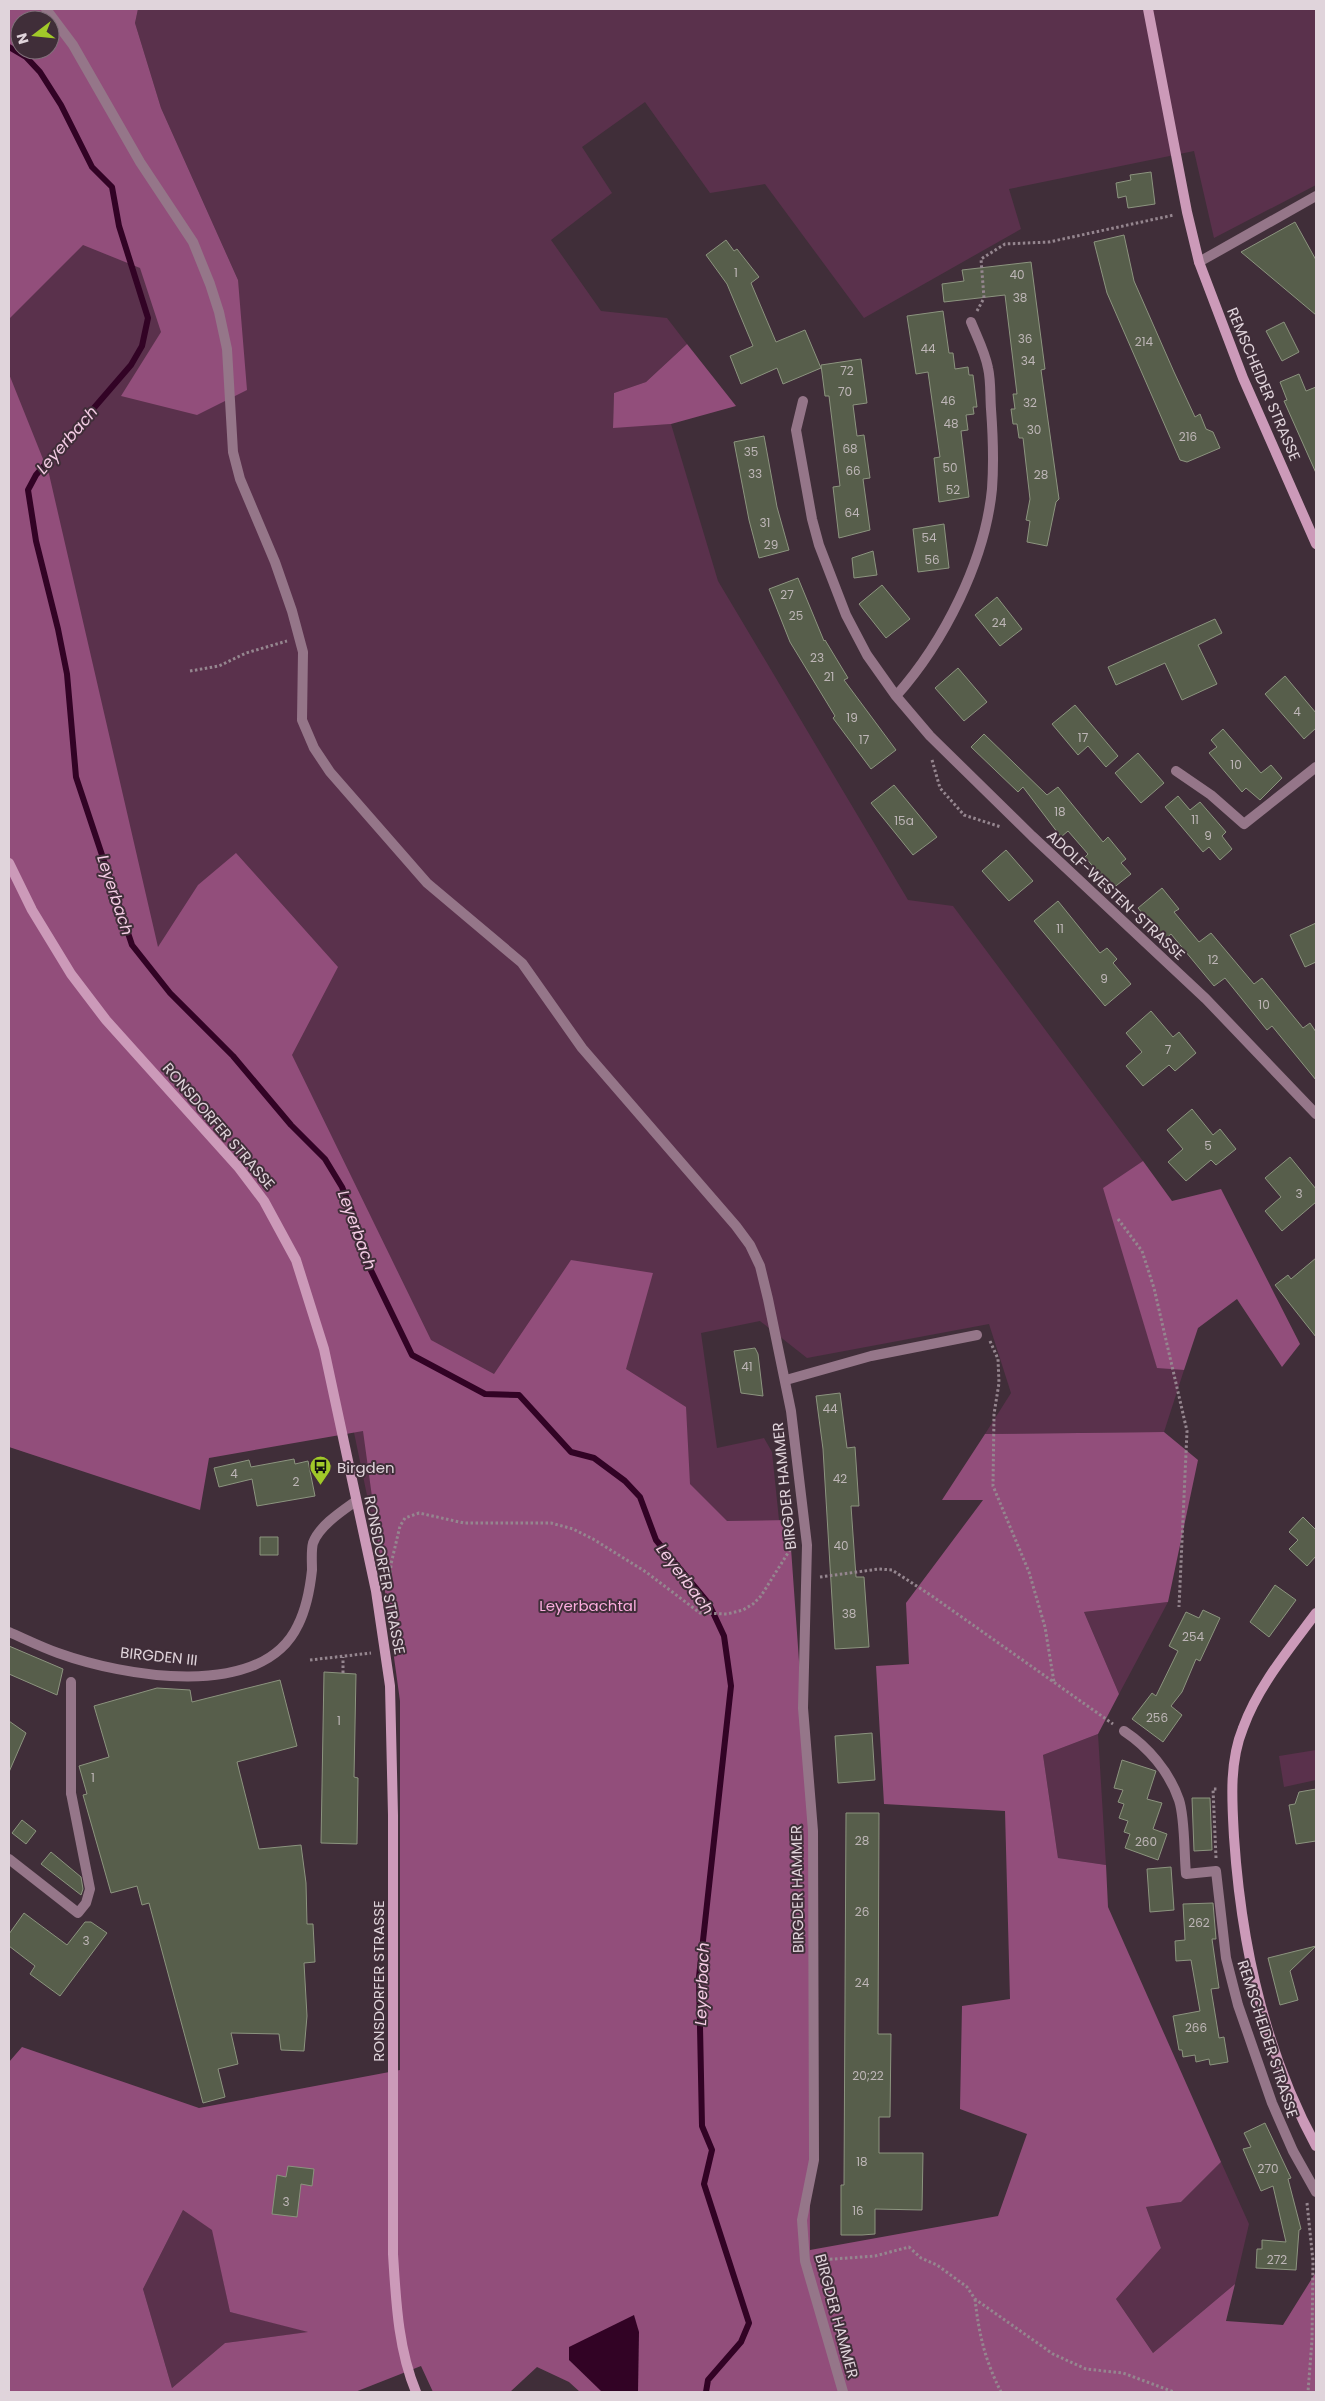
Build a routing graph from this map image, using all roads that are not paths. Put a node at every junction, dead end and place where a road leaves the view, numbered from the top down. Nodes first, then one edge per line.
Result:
1 (46, 9) edge
2 (1148, 9) edge
3 (1316, 196) edge
4 (1199, 262) junction
5 (971, 322) road end
6 (803, 401) dead end
7 (1316, 544) edge
8 (896, 696) junction
9 (1316, 767) edge
10 (1176, 771) dead end
11 (9, 863) edge
12 (1316, 1114) edge
13 (977, 1335) road end
14 (786, 1380) junction
15 (356, 1501) junction
16 (1316, 1613) edge
17 (9, 1632) edge
18 (71, 1682) dead end
19 (1124, 1731) road end
20 (9, 1859) edge
21 (1316, 2146) edge
22 (1316, 2192) edge
23 (416, 2392) edge
24 (843, 2392) edge

1 - 14 street, BIRGDER HAMMER
2 - 4 main road, REMSCHEIDER STRASSE
3 - 4 street
4 - 7 main road, REMSCHEIDER STRASSE
5 - 8 street
6 - 8 street, ADOLF-WESTEN-STRASSE
8 - 12 street, ADOLF-WESTEN-STRASSE
9 - 10 street
11 - 15 main road, RONSDORFER STRASSE
13 - 14 street
14 - 24 street, BIRGDER HAMMER
15 - 17 street, BIRGDEN III
15 - 23 main road, RONSDORFER STRASSE
16 - 21 main road, REMSCHEIDER STRASSE
18 - 20 street
19 - 22 street, REMSCHEIDER STRASSE

